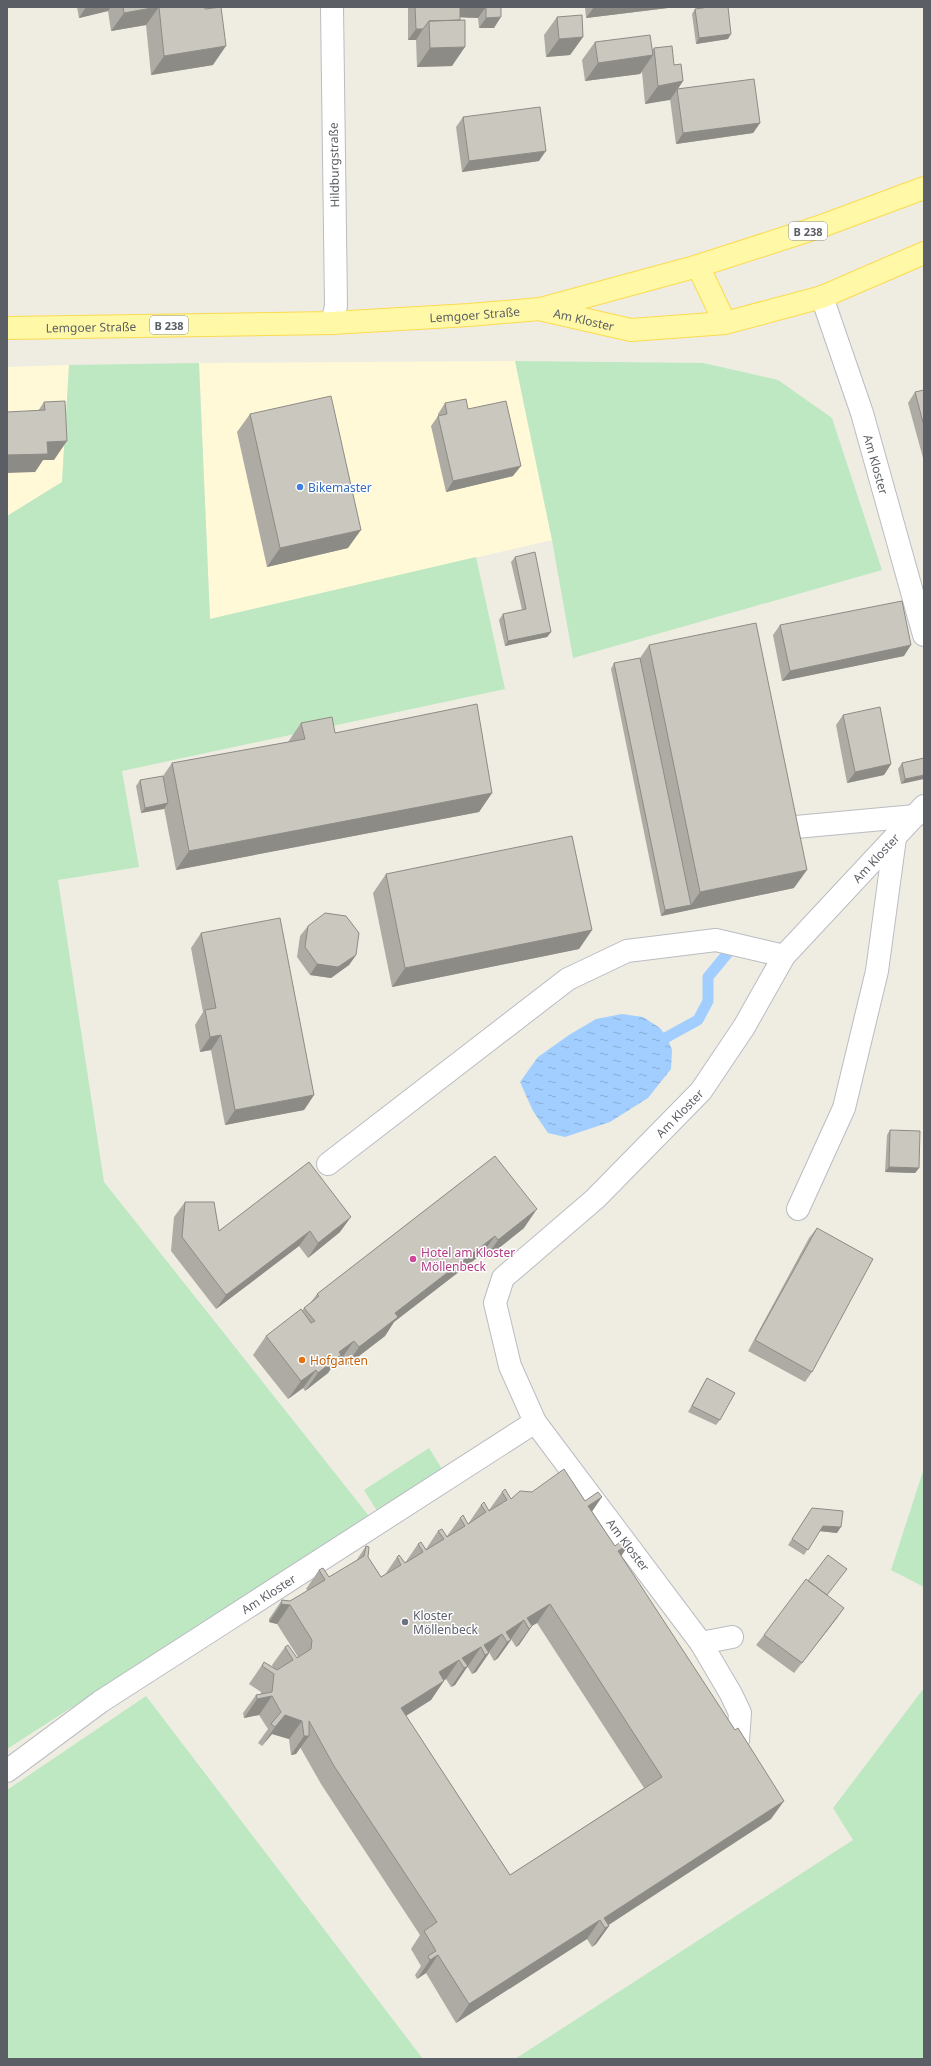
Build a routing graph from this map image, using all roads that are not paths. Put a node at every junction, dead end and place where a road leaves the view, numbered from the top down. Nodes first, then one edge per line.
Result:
1 (332, 7) edge
2 (924, 188) edge
3 (924, 253) edge
4 (698, 266) junction
5 (822, 297) junction
6 (540, 309) junction
7 (332, 323) junction
8 (725, 323) junction
9 (7, 328) edge
10 (924, 635) edge
11 (919, 811) edge
12 (785, 828) edge
13 (895, 838) junction
14 (784, 956) junction
15 (328, 1164) dead end
16 (798, 1209) dead end
17 (535, 1422) junction
18 (732, 1637) dead end
19 (701, 1643) junction
20 (738, 1740) edge
21 (7, 1771) edge

1 - 7 street, Hildburgstraße
2 - 4 main road, Lemgoer Straße / B 238
3 - 5 main road, Am Kloster
4 - 6 main road, Lemgoer Straße / B 238
4 - 8 main road
5 - 8 main road, Am Kloster
5 - 10 street, Am Kloster
6 - 7 main road, Lemgoer Straße / B 238
6 - 8 main road, Am Kloster
7 - 9 main road, Lemgoer Straße / B 238
11 - 12 street
11 - 13 street, Am Kloster
13 - 14 street, Am Kloster
13 - 16 street
14 - 15 street
14 - 17 street, Am Kloster
17 - 19 street, Am Kloster
17 - 21 street, Am Kloster
18 - 19 street
19 - 20 street, Am Kloster

